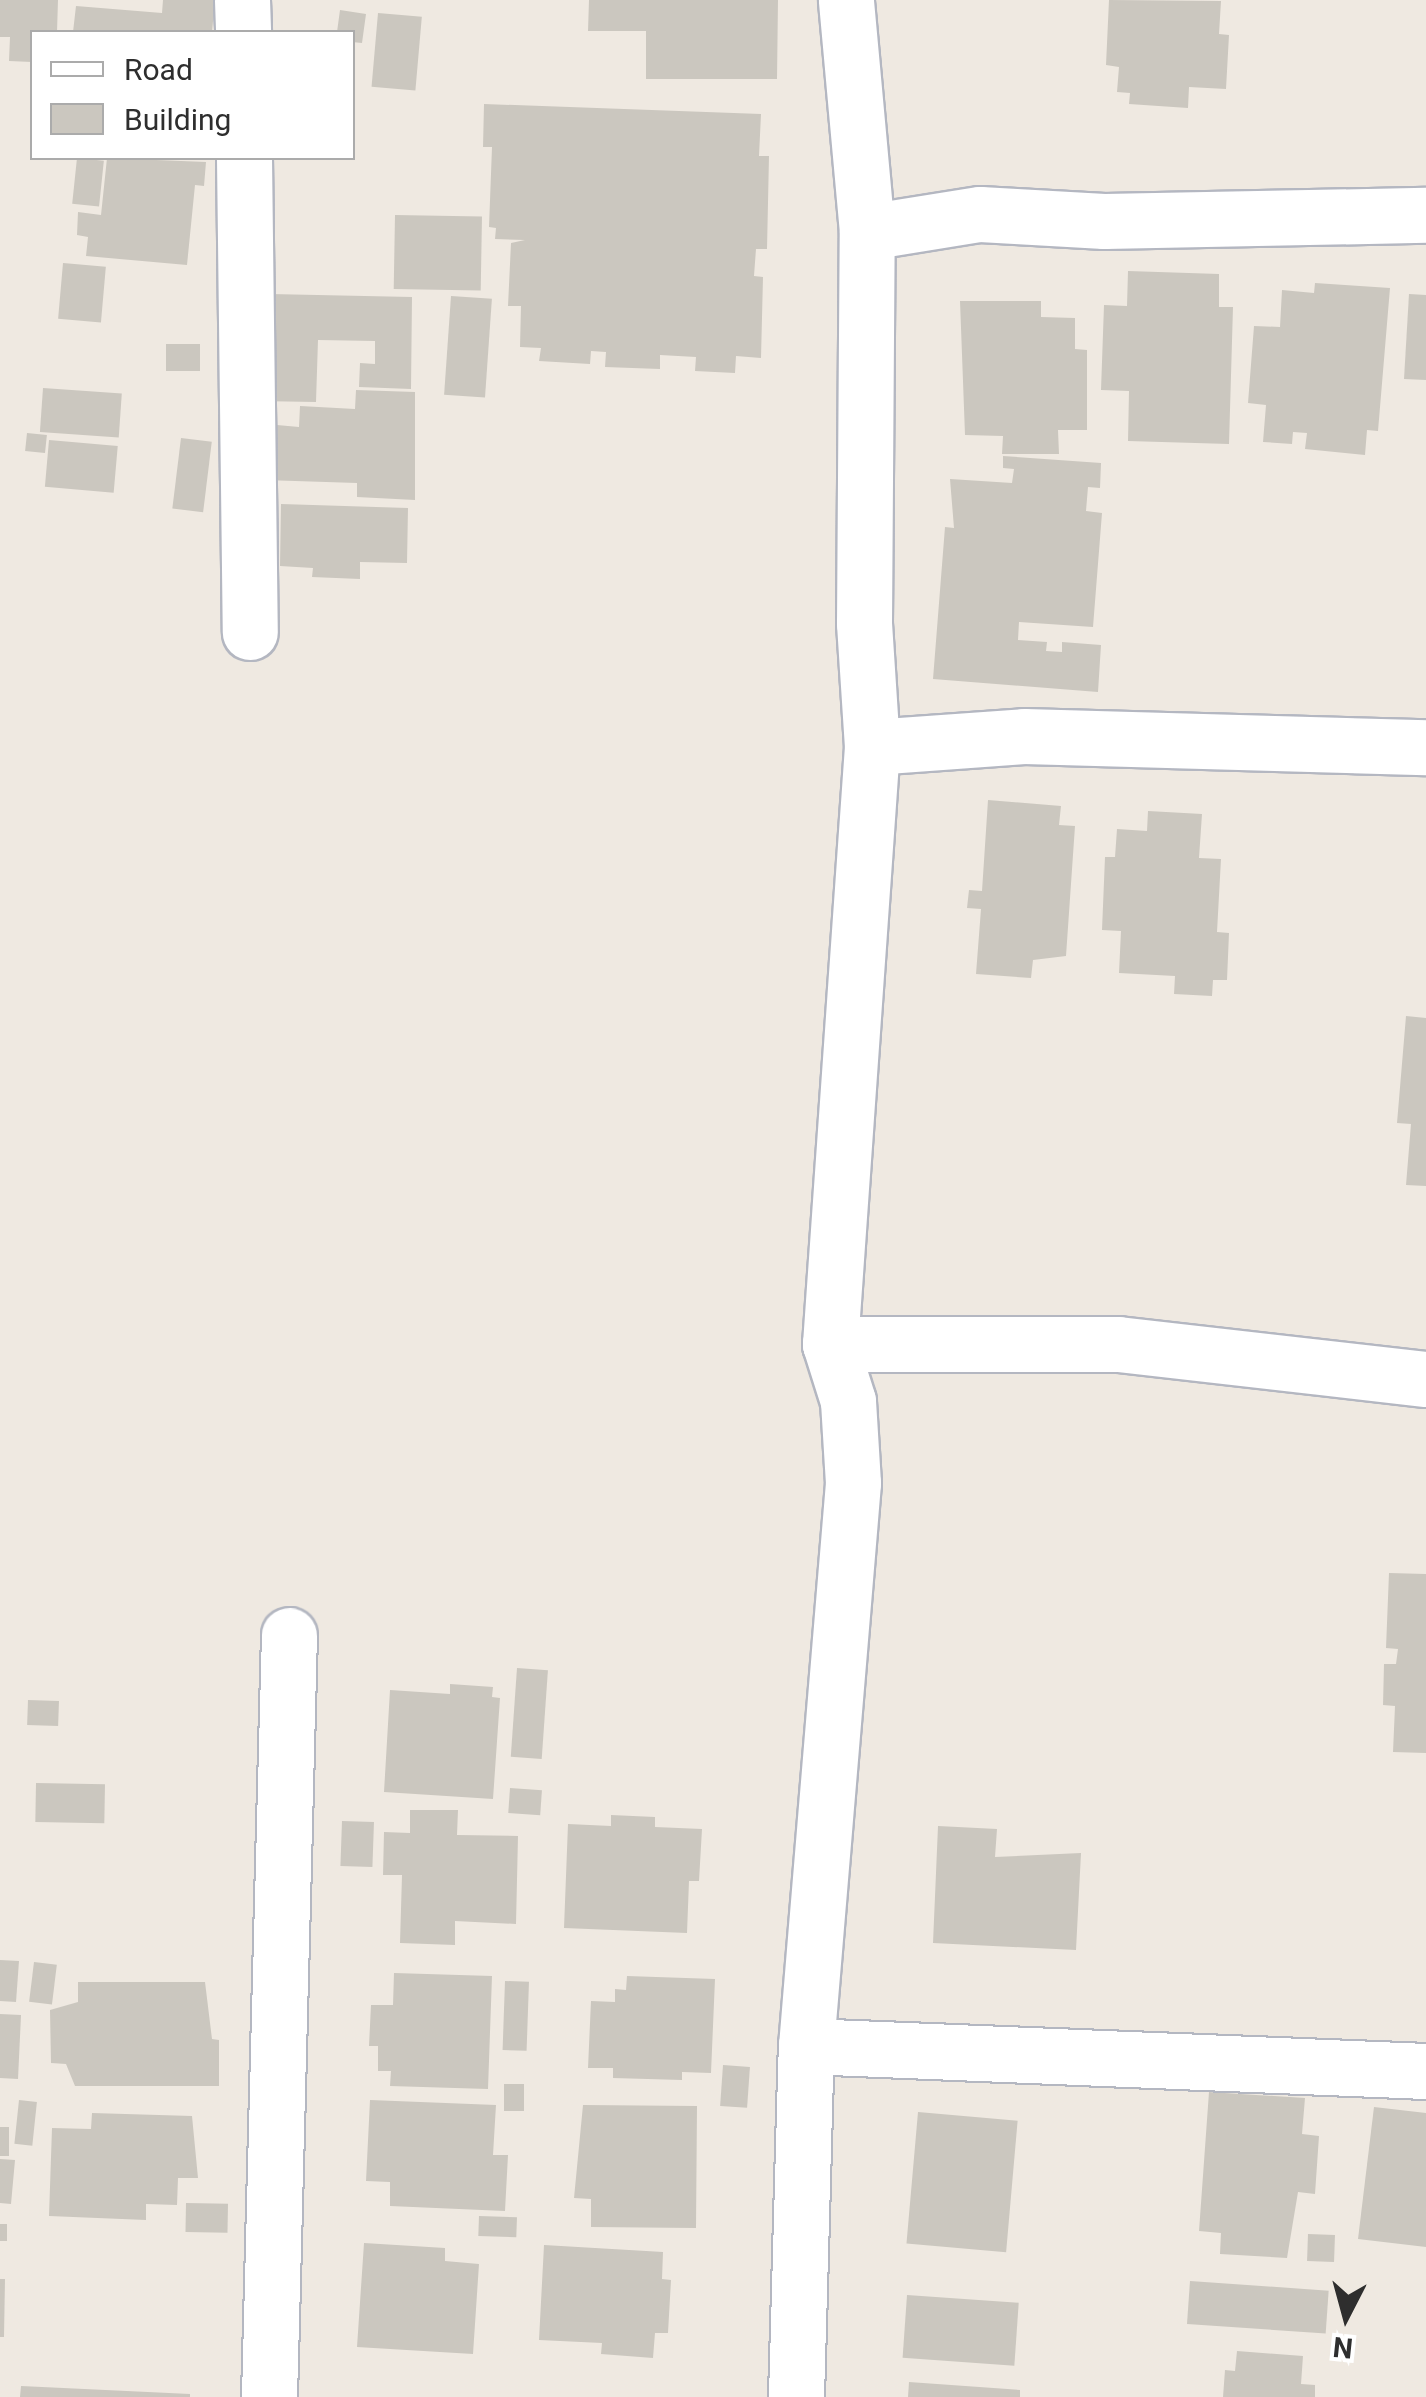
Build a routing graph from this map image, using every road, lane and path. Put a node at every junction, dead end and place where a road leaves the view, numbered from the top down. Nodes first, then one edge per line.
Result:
1 (242, 0) edge
2 (846, 0) edge
3 (243, 30) edge
4 (244, 160) edge
5 (1426, 215) edge
6 (866, 232) junction
7 (250, 632) dead end
8 (872, 747) junction
9 (1426, 748) edge
10 (830, 1344) junction
11 (1426, 1379) edge
12 (289, 1635) dead end
13 (806, 2046) junction
14 (1426, 2070) edge
15 (269, 2397) edge
16 (796, 2397) edge

1 - 3 street
2 - 6 street
4 - 7 street
5 - 6 street
6 - 8 street
8 - 9 street
8 - 10 street
10 - 11 street
10 - 13 street
12 - 15 street
13 - 14 street
13 - 16 street

